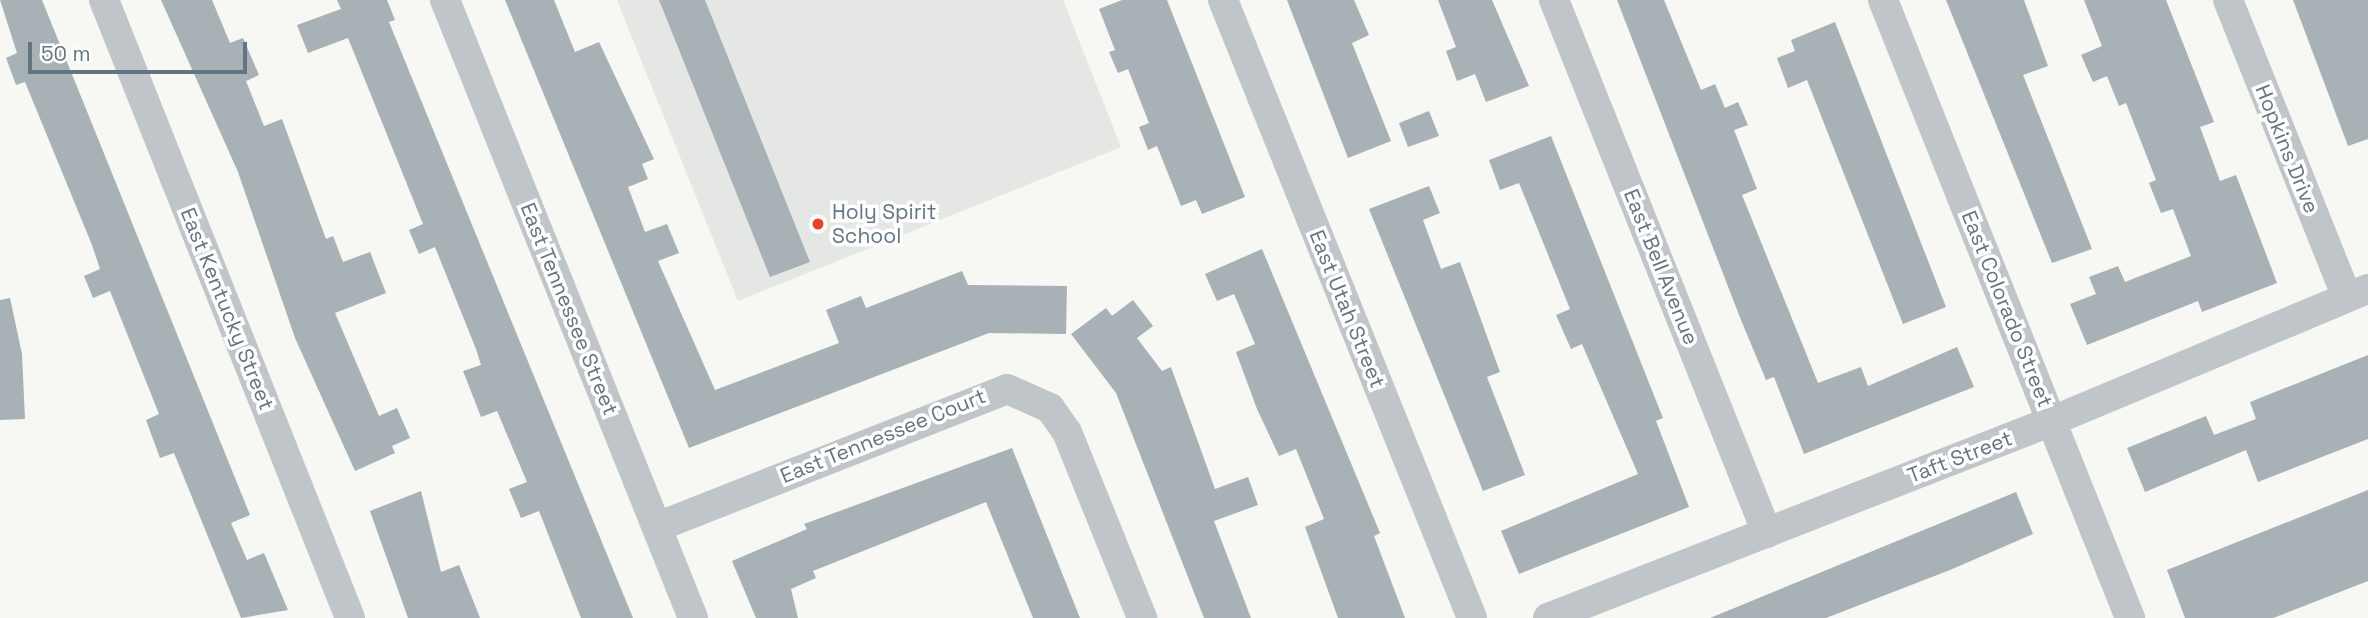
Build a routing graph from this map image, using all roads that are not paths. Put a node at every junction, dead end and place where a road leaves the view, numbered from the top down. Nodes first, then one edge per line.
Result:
1 (104, 0) edge
2 (445, 0) edge
3 (1223, 0) edge
4 (1554, 0) edge
5 (1883, 0) edge
6 (2228, 0) edge
7 (2357, 293) edge
8 (2052, 421) junction
9 (657, 527) junction
10 (1767, 533) junction
11 (350, 618) edge
12 (693, 618) edge
13 (1142, 618) edge
14 (1472, 618) edge
15 (1548, 618) edge
16 (2130, 618) edge

1 - 11 street, East Kentucky Street
2 - 9 street, East Tennessee Street
3 - 14 street, East Utah Street
4 - 10 street, East Bell Avenue
5 - 8 street, East Colorado Street
6 - 7 street, Hopkins Drive
7 - 8 street, Taft Street
8 - 10 street, Taft Street
8 - 16 street, East Colorado Street
9 - 12 street, East Tennessee Street
9 - 13 street, East Tennessee Court
10 - 15 street, Taft Street

